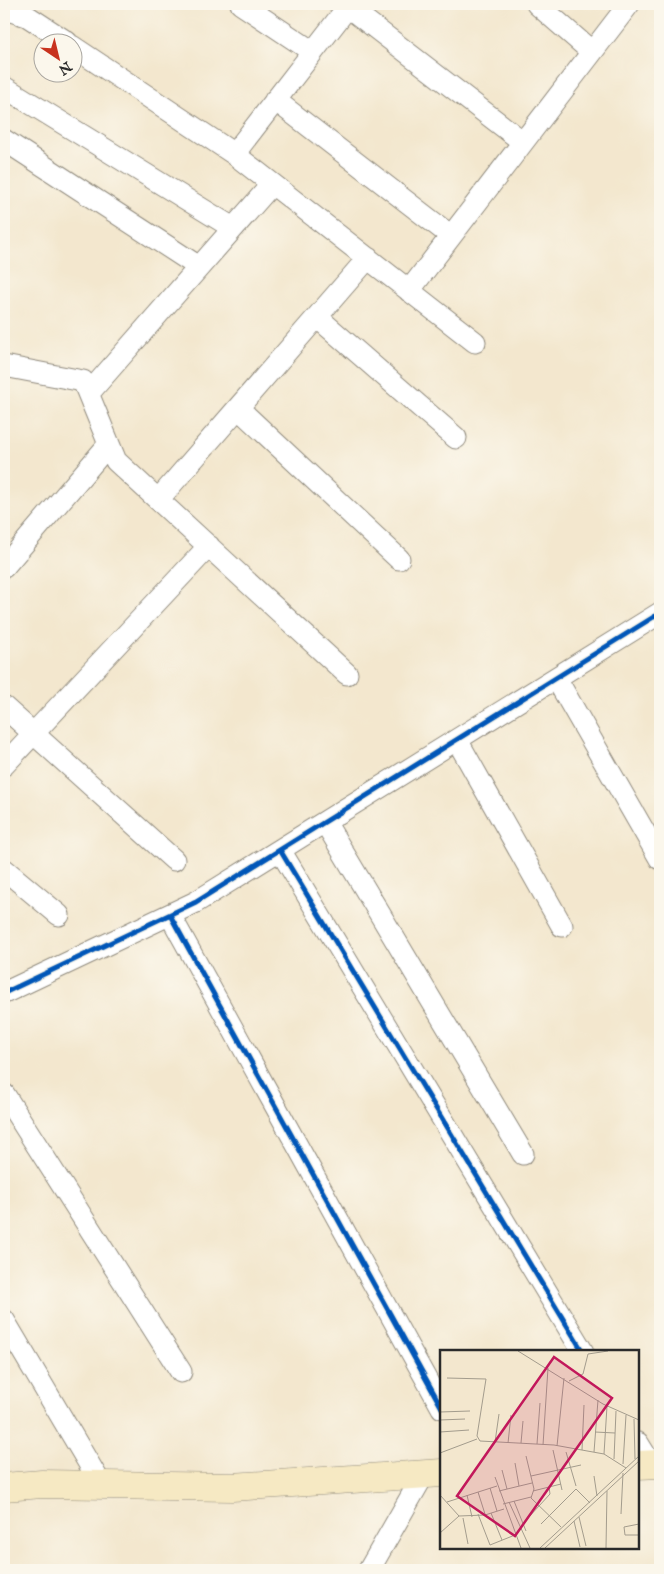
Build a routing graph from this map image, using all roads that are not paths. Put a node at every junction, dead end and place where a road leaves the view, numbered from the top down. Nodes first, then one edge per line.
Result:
1 (241, 4) edge
2 (537, 4) edge
3 (629, 4) edge
4 (349, 5) edge
5 (9, 8) edge
6 (52, 32) edge
7 (312, 52) junction
8 (592, 52) junction
9 (82, 53) edge
10 (4, 87) edge
11 (276, 100) junction
12 (4, 140) edge
13 (523, 142) junction
14 (234, 154) junction
15 (272, 184) junction
16 (233, 228) junction
17 (451, 236) junction
18 (368, 258) junction
19 (198, 267) junction
20 (409, 291) junction
21 (317, 317) junction
22 (475, 342) dead end
23 (4, 366) edge
24 (89, 393) junction
25 (238, 408) junction
26 (456, 438) dead end
27 (109, 444) junction
28 (158, 500) junction
29 (209, 546) junction
30 (399, 559) dead end
31 (5, 562) edge
32 (660, 614) edge
33 (347, 674) dead end
34 (556, 678) junction
35 (4, 707) edge
36 (33, 734) junction
37 (457, 740) junction
38 (4, 765) edge
39 (325, 822) junction
40 (280, 850) junction
41 (660, 859) edge
42 (174, 860) dead end
43 (4, 869) edge
44 (59, 915) dead end
45 (170, 915) junction
46 (562, 926) dead end
47 (4, 994) edge
48 (4, 1094) edge
49 (523, 1154) dead end
50 (4, 1320) edge
51 (582, 1350) edge
52 (182, 1372) dead end
53 (440, 1404) edge
54 (433, 1474) edge
55 (101, 1484) junction
56 (4, 1487) edge
57 (369, 1570) edge

1 - 7 street
2 - 8 street
3 - 8 street
4 - 7 street
4 - 13 street
5 - 6 street
7 - 11 street
8 - 13 street
9 - 14 street
10 - 16 street
11 - 14 street
11 - 17 street
12 - 19 street
13 - 17 street
14 - 15 street
15 - 16 street
15 - 18 street
16 - 19 street
17 - 20 street
18 - 20 street
18 - 21 street
19 - 24 street
20 - 22 street
21 - 25 street
21 - 26 street
23 - 24 street
24 - 27 street
25 - 28 street
25 - 30 street
27 - 28 street
27 - 31 street
28 - 29 street
29 - 33 street
29 - 36 street
32 - 34 street
34 - 37 street
34 - 41 street
35 - 36 street
36 - 38 street
36 - 42 street
37 - 39 street
37 - 46 street
39 - 40 street
39 - 49 street
40 - 45 street
40 - 51 street
43 - 44 street
45 - 47 street
45 - 53 street
48 - 52 street
50 - 55 street
54 - 55 street
54 - 57 street
55 - 56 street

